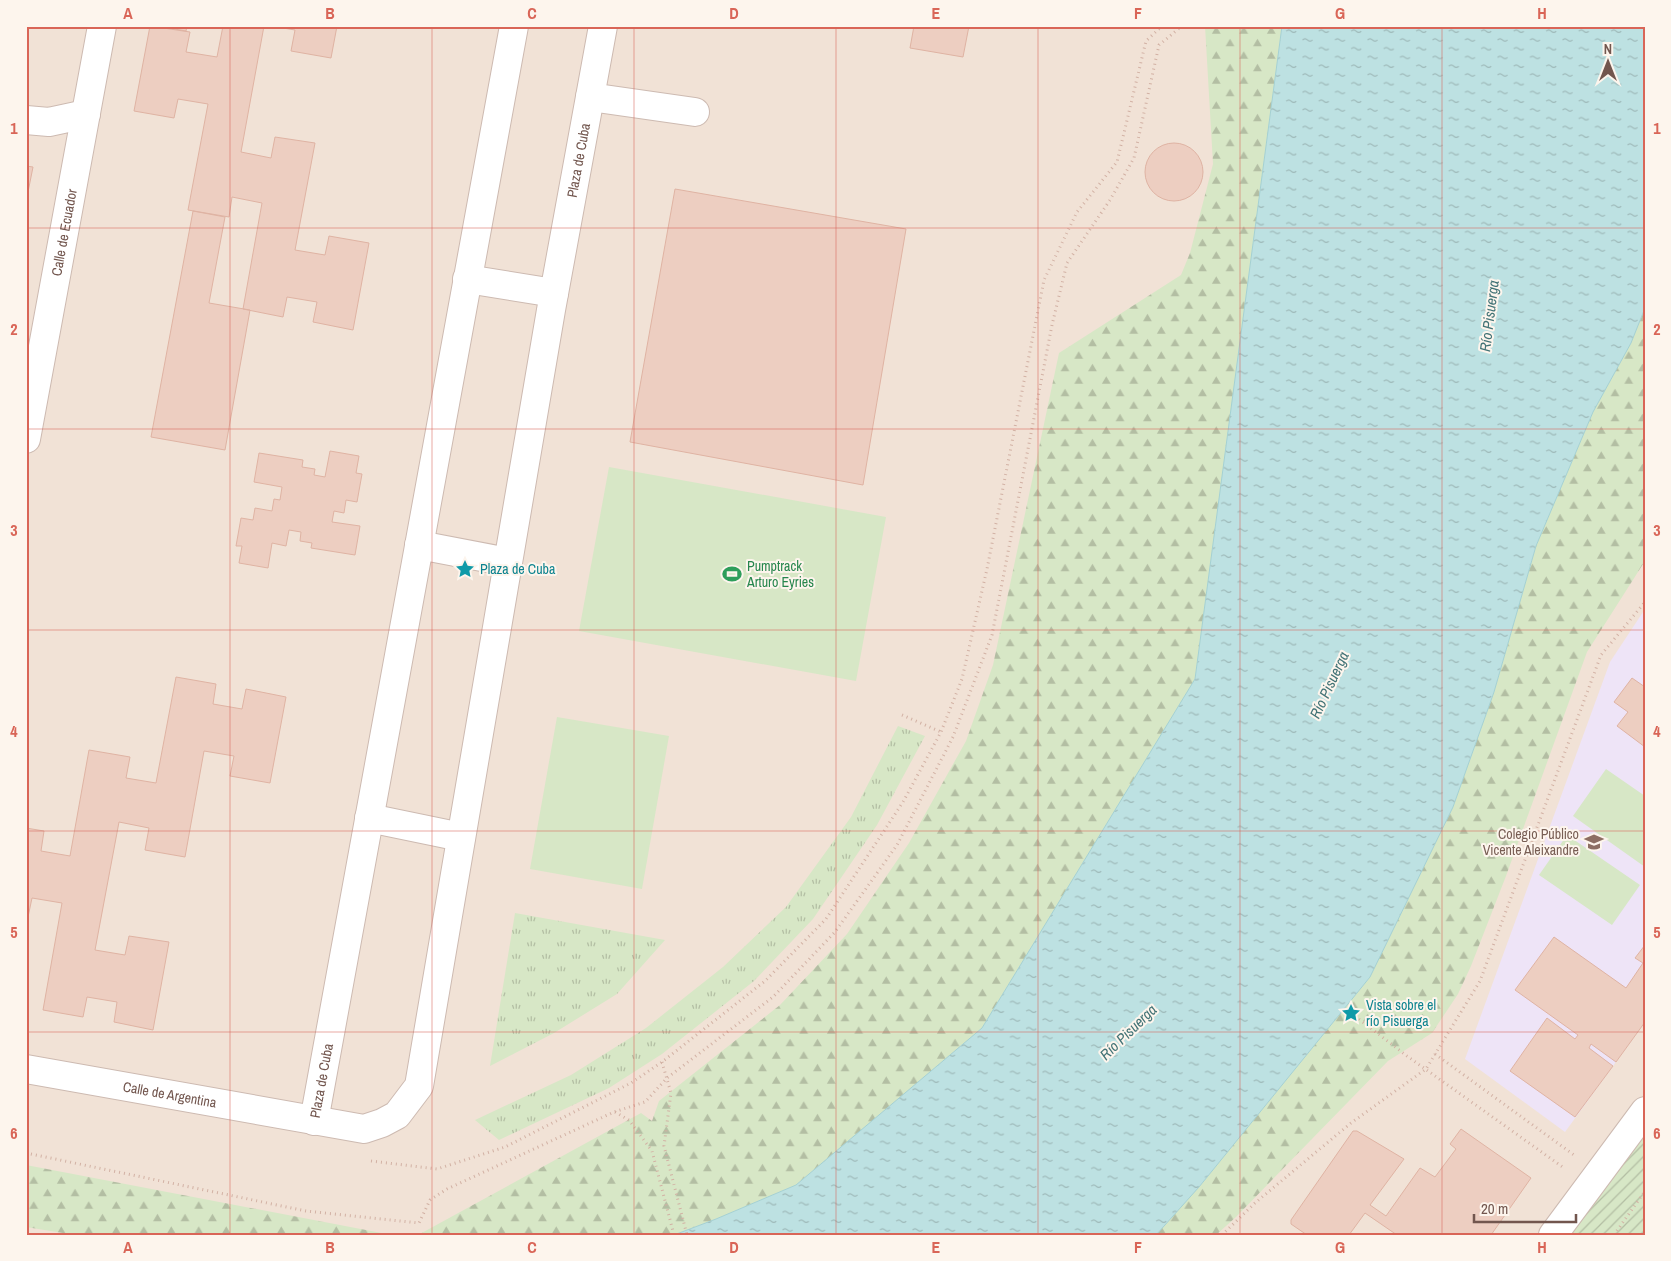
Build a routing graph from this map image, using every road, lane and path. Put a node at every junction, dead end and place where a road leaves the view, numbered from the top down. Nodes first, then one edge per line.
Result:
1 (102, 26) edge
2 (514, 26) edge
3 (603, 26) edge
4 (1162, 26) edge
5 (1182, 26) edge
6 (590, 97) junction
7 (695, 112) dead end
8 (86, 114) junction
9 (26, 120) edge
10 (467, 279) junction
11 (554, 293) junction
12 (26, 439) edge
13 (419, 545) junction
14 (508, 562) junction
15 (1645, 602) edge
16 (902, 716) dead end
17 (941, 732) junction
18 (369, 818) junction
19 (461, 837) junction
20 (1351, 1013) dead end
21 (1434, 1054) junction
22 (662, 1062) junction
23 (26, 1068) edge
24 (1426, 1069) junction
25 (667, 1078) junction
26 (1645, 1111) edge
27 (614, 1112) junction
28 (314, 1121) junction
29 (26, 1153) edge
30 (364, 1160) dead end
31 (1594, 1179) junction
32 (1645, 1192) edge
33 (674, 1235) edge
34 (687, 1235) edge
35 (1222, 1235) edge
36 (1553, 1235) edge
37 (1614, 1235) edge

1 - 8 street, Calle de Ecuador
2 - 10 street, Plaza de Cuba
3 - 6 street, Plaza de Cuba
4 - 17 path
5 - 25 path
6 - 7 street
6 - 11 street, Plaza de Cuba
8 - 9 street
8 - 12 street, Calle de Ecuador
10 - 11 street
10 - 13 street, Plaza de Cuba
11 - 14 street, Plaza de Cuba
13 - 14 street
13 - 18 street, Plaza de Cuba
14 - 19 street, Plaza de Cuba
15 - 21 path
16 - 17 path
17 - 22 path
18 - 19 street
18 - 28 street, Plaza de Cuba
19 - 28 street, Plaza de Cuba
20 - 24 path
21 - 24 path
21 - 31 path
22 - 25 path
22 - 30 path
23 - 28 street, Calle de Argentina
24 - 31 path
24 - 35 path
25 - 27 path
25 - 34 path
26 - 31 street
27 - 29 path
27 - 33 path
31 - 36 street
32 - 37 path

